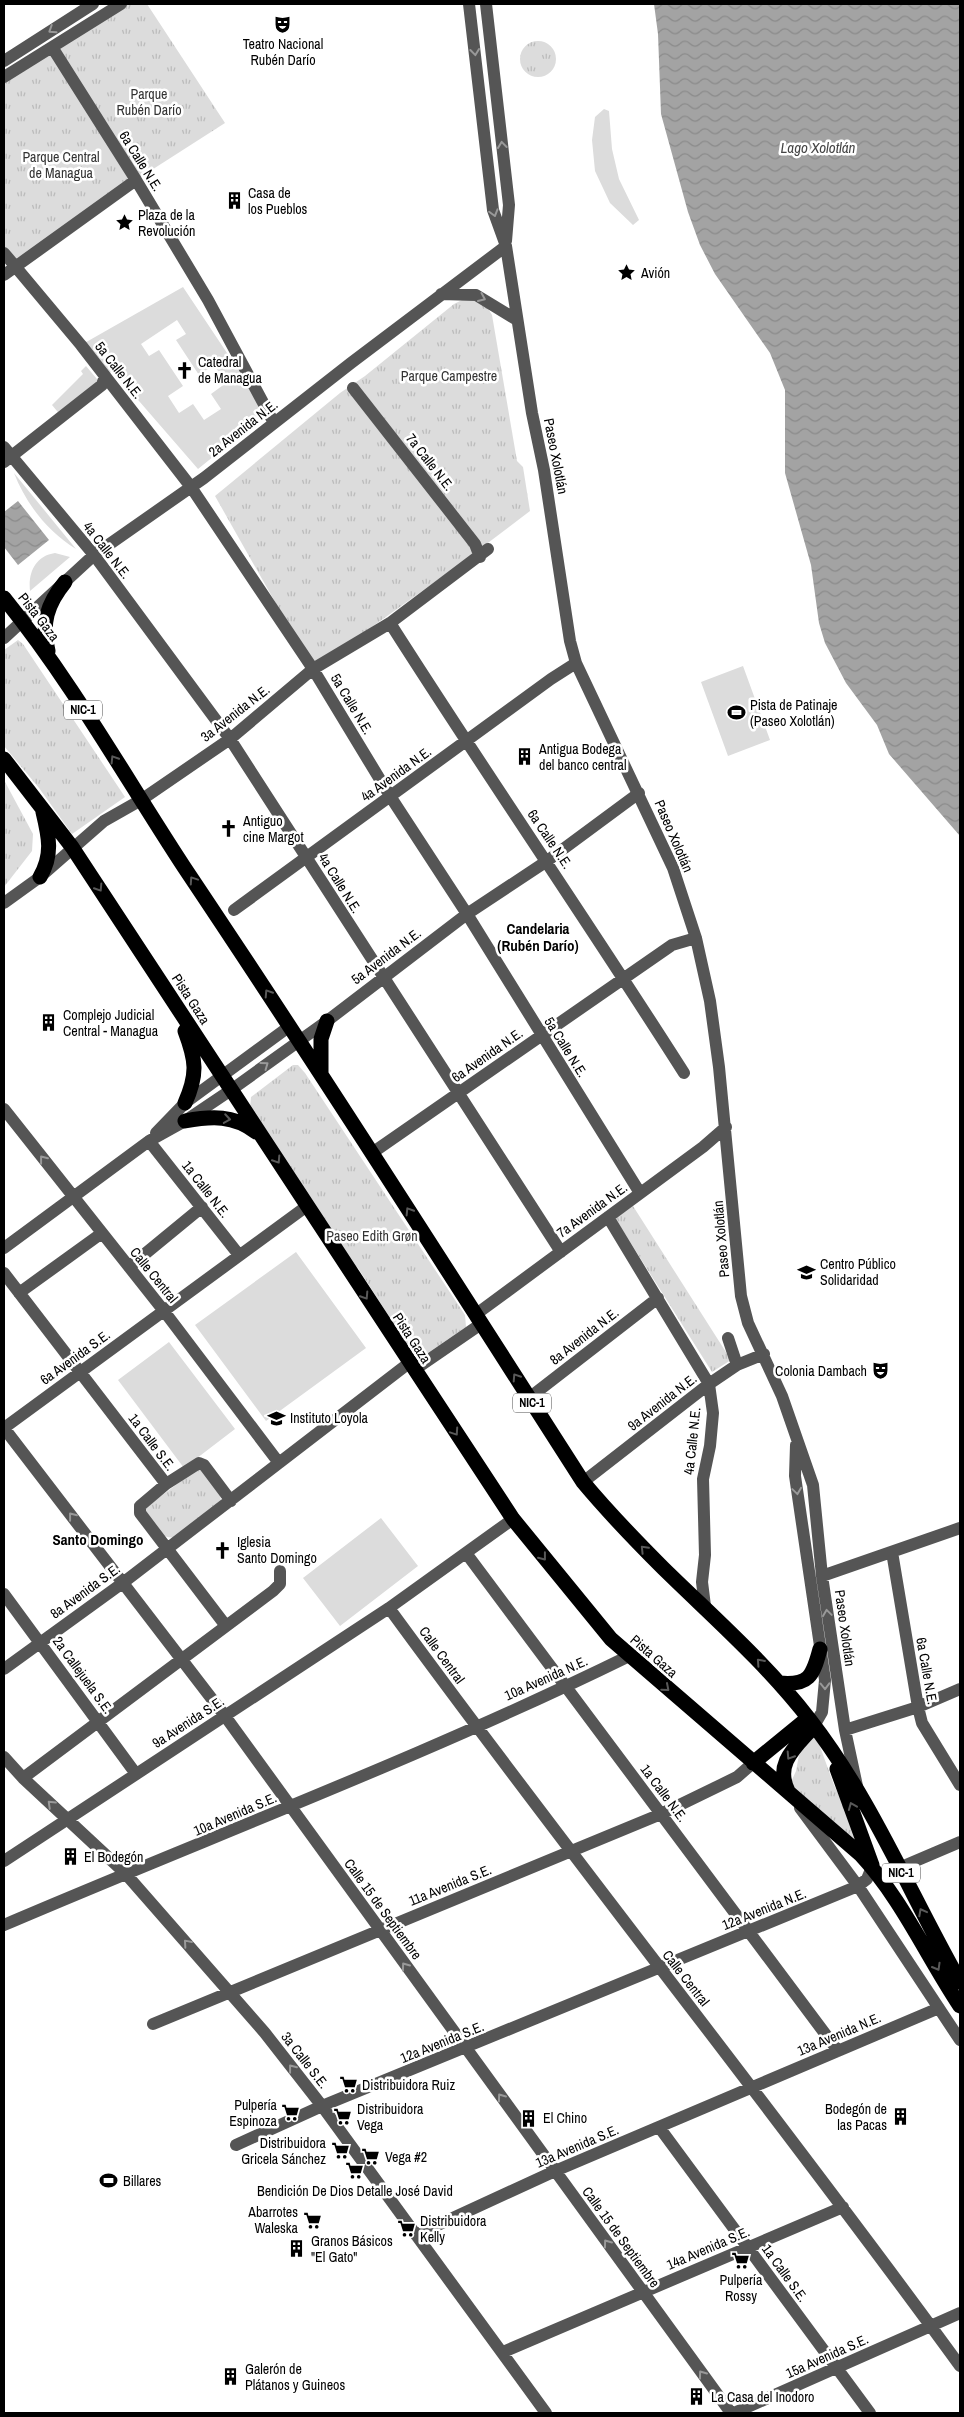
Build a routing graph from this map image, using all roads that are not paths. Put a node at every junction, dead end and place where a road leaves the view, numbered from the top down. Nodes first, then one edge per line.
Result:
1 (93, 4) edge
2 (121, 4) edge
3 (469, 4) edge
4 (486, 4) edge
5 (52, 47) junction
6 (6, 58) edge
7 (4, 77) edge
8 (136, 180) junction
9 (506, 246) junction
10 (4, 253) edge
11 (15, 267) junction
12 (4, 274) edge
13 (442, 294) junction
14 (517, 320) junction
15 (105, 376) junction
16 (353, 388) dead end
17 (274, 423) junction
18 (6, 455) edge
19 (191, 486) junction
20 (484, 553) joint
21 (94, 555) junction
22 (65, 582) junction
23 (4, 598) edge
24 (23, 622) junction
25 (390, 623) junction
26 (4, 638) edge
27 (49, 655) junction
28 (576, 664) junction
29 (314, 669) junction
30 (230, 739) junction
31 (465, 742) junction
32 (4, 759) edge
33 (639, 793) junction
34 (390, 796) junction
35 (141, 800) junction
36 (42, 806) junction
37 (72, 847) junction
38 (307, 857) junction
39 (547, 861) junction
40 (40, 877) junction
41 (4, 903) edge
42 (234, 910) dead end
43 (467, 914) junction
44 (696, 938) junction
45 (382, 977) junction
46 (624, 978) junction
47 (170, 998) junction
48 (327, 1021) junction
49 (294, 1033) junction
50 (540, 1036) junction
51 (321, 1072) junction
52 (684, 1073) dead end
53 (222, 1076) junction
54 (231, 1090) junction
55 (458, 1093) junction
56 (185, 1103) junction
57 (4, 1109) edge
58 (185, 1121) junction
59 (726, 1127) junction
60 (263, 1139) junction
61 (150, 1141) junction
62 (372, 1153) junction
63 (640, 1193) junction
64 (73, 1197) junction
65 (307, 1206) junction
66 (202, 1207) junction
67 (608, 1217) junction
68 (102, 1233) junction
69 (4, 1248) edge
70 (561, 1252) junction
71 (239, 1255) junction
72 (128, 1267) junction
73 (4, 1273) edge
74 (19, 1293) junction
75 (658, 1298) junction
76 (164, 1311) junction
77 (478, 1320) junction
78 (728, 1338) dead end
79 (764, 1354) junction
80 (737, 1365) junction
81 (411, 1366) junction
82 (80, 1372) junction
83 (709, 1384) junction
84 (529, 1398) junction
85 (4, 1428) edge
86 (796, 1442) junction
87 (279, 1463) junction
88 (583, 1482) junction
89 (166, 1484) junction
90 (231, 1500) junction
91 (513, 1519) junction
92 (960, 1528) edge
93 (168, 1549) junction
94 (466, 1552) junction
95 (892, 1552) junction
96 (280, 1571) dead end
97 (822, 1576) junction
98 (124, 1582) junction
99 (4, 1594) edge
100 (705, 1606) junction
101 (389, 1608) junction
102 (226, 1626) junction
103 (40, 1642) junction
104 (820, 1649) junction
105 (629, 1656) junction
106 (182, 1659) junction
107 (4, 1669) edge
108 (779, 1683) junction
109 (565, 1687) junction
110 (960, 1688) edge
111 (918, 1707) junction
112 (225, 1716) junction
113 (811, 1722) junction
114 (99, 1723) junction
115 (475, 1726) junction
116 (844, 1730) junction
117 (826, 1742) junction
118 (4, 1757) edge
119 (753, 1763) junction
120 (136, 1774) junction
121 (24, 1778) junction
122 (960, 1784) edge
123 (858, 1790) junction
124 (788, 1791) junction
125 (290, 1807) junction
126 (661, 1814) junction
127 (67, 1820) junction
128 (960, 1842) edge
129 (570, 1852) junction
130 (4, 1861) edge
131 (872, 1867) junction
132 (899, 1868) junction
133 (125, 1873) junction
134 (858, 1886) junction
135 (4, 1925) edge
136 (380, 1930) junction
137 (748, 1932) junction
138 (660, 1968) junction
139 (960, 1982) edge
140 (231, 1994) junction
141 (960, 2006) edge
142 (939, 2008) junction
143 (153, 2024) dead end
144 (960, 2040) edge
145 (466, 2048) junction
146 (838, 2051) junction
147 (750, 2086) junction
148 (322, 2106) junction
149 (659, 2127) junction
150 (236, 2145) dead end
151 (555, 2171) junction
152 (843, 2207) junction
153 (416, 2234) junction
154 (748, 2247) junction
155 (642, 2292) junction
156 (960, 2313) edge
157 (932, 2326) junction
158 (503, 2352) junction
159 (960, 2366) edge
160 (837, 2368) junction
161 (546, 2413) edge
162 (733, 2413) edge
163 (870, 2413) edge

1 -> 6 street
2 - 5 street
3 -> 9 street, Paseo Xolotlán
9 -> 4 street, Paseo Xolotlán
5 - 7 street
5 - 8 street, 6a Calle N.E.
8 - 11 street
8 - 17 street, 6a Calle N.E.
9 - 13 street, 2a Avenida N.E.
9 - 14 street, Paseo Xolotlán
10 - 11 street, 5a Calle N.E.
11 - 12 street
11 - 15 street, 5a Calle N.E.
13 -> 14 street
13 - 17 street, 2a Avenida N.E.
14 - 28 street, Paseo Xolotlán
15 - 18 street
15 - 19 street, 5a Calle N.E.
16 - 20 street, 7a Calle N.E.
17 - 19 street, 2a Avenida N.E.
18 - 21 street, 4a Calle N.E.
19 - 21 street, 2a Avenida N.E.
19 - 29 street, 5a Calle N.E.
20 - 25 street, 3a Avenida N.E.
21 - 22 street, 2a Avenida N.E.
21 - 30 street, 4a Calle N.E.
22 - 24 street, 2a Avenida N.E.
22 - 27 highway
23 - 24 highway, Pista Gaza / NIC-1
24 - 26 street, 2a Avenida N.E.
24 - 27 highway, Pista Gaza / NIC-1
25 - 29 street, 3a Avenida N.E.
25 - 31 street, 6a Calle N.E.
35 -> 27 highway, Pista Gaza / NIC-1
28 - 31 street, 4a Avenida N.E.
28 - 33 street, Paseo Xolotlán
29 - 30 street, 3a Avenida N.E.
29 - 34 street, 5a Calle N.E.
30 - 35 street, 3a Avenida N.E.
30 - 38 street, 4a Calle N.E.
31 - 34 street, 4a Avenida N.E.
31 - 39 street, 6a Calle N.E.
32 - 36 highway, Pista Gaza / NIC-1
33 - 39 street, 5a Avenida N.E.
33 - 44 street, Paseo Xolotlán
34 - 38 street, 4a Avenida N.E.
34 - 43 street, 5a Calle N.E.
35 - 37 street, 3a Avenida N.E.
49 -> 35 highway, Pista Gaza / NIC-1
36 - 37 highway, Pista Gaza / NIC-1
36 - 40 highway
37 - 40 street, 3a Avenida N.E.
37 -> 47 highway, Pista Gaza / NIC-1
38 - 42 street, 4a Avenida N.E.
38 - 45 street, 4a Calle N.E.
39 - 43 street, 5a Avenida N.E.
39 - 46 street, 6a Calle N.E.
40 - 41 street, 3a Avenida N.E.
43 - 45 street, 5a Avenida N.E.
43 - 50 street, 5a Calle N.E.
44 - 46 street, 6a Avenida N.E.
44 - 59 street, Paseo Xolotlán
45 - 48 street, 5a Avenida N.E.
45 - 55 street, 4a Calle N.E.
46 - 50 street, 6a Avenida N.E.
46 - 52 street, 6a Calle N.E.
47 - 53 highway, Pista Gaza / NIC-1
47 - 56 highway
48 - 49 street, 5a Avenida N.E.
48 - 51 highway
49 - 51 highway, Pista Gaza / NIC-1
49 - 53 street, 5a Avenida N.E.
54 -> 49 street, 5a Avenida N.E.
50 - 55 street, 6a Avenida N.E.
50 - 63 street, 5a Calle N.E.
51 - 62 highway, Pista Gaza / NIC-1
53 - 54 highway, Pista Gaza / NIC-1
53 - 56 street, 5a Avenida N.E.
54 - 58 street, 5a Avenida N.E.
54 - 60 highway, Pista Gaza / NIC-1
55 - 62 street, 6a Avenida N.E.
55 - 70 street, 4a Calle N.E.
56 - 61 street, 5a Avenida N.E.
64 -> 57 street, Calle Central
58 -> 60 highway
58 - 61 street, 5a Avenida N.E.
59 - 63 street, 7a Avenida N.E.
59 - 79 street, Paseo Xolotlán
60 -> 65 highway, Pista Gaza / NIC-1
61 - 64 street, 5a Avenida N.E.
61 - 66 street, 1a Calle N.E.
77 -> 62 highway, Pista Gaza / NIC-1
63 - 67 street, 7a Avenida N.E.
64 - 68 street, Calle Central
64 - 69 street, 5a Avenida N.E.
65 - 71 street
65 -> 81 highway, Pista Gaza / NIC-1
66 - 71 street, 1a Calle N.E.
66 - 72 street
67 - 70 street, 7a Avenida N.E.
67 - 75 street, 4a Calle N.E.
68 - 72 street, Calle Central
68 - 74 street
70 - 77 street, 7a Avenida N.E.
71 - 76 street
72 - 76 street, Calle Central
73 - 74 street, 1a Calle S.E.
74 - 82 street, 1a Calle S.E.
75 - 83 street, 4a Calle N.E.
75 - 84 street, 8a Avenida N.E.
76 - 82 street, 6a Avenida S.E.
76 - 87 street, Calle Central
77 - 81 street, 7a Avenida N.E.
84 -> 77 highway, Pista Gaza / NIC-1
78 - 80 street
79 - 80 street, 9a Avenida N.E.
79 - 86 street, Paseo Xolotlán
80 - 83 street, 9a Avenida N.E.
81 - 87 street, 8a Avenida S.E.
81 -> 91 highway, Pista Gaza / NIC-1
82 - 85 street, 6a Avenida S.E.
82 - 89 street, 1a Calle S.E.
83 - 88 street, 9a Avenida N.E.
83 - 100 street, 4a Calle N.E.
84 - 88 highway, Pista Gaza / NIC-1
98 -> 85 street, Calle 15 de Septiembre
86 - 97 street, Paseo Xolotlán
86 -> 104 street, Paseo Xolotlán
87 - 90 street, 8a Avenida S.E.
100 -> 88 highway, Pista Gaza / NIC-1
89 - 90 street
89 - 93 street, 1a Calle S.E.
90 - 93 street, 8a Avenida S.E.
91 - 94 street
91 -> 105 highway, Pista Gaza / NIC-1
92 - 95 street
93 - 98 street, 8a Avenida S.E.
93 - 102 street, 1a Calle S.E.
94 - 101 street
94 - 109 street, 1a Calle N.E.
95 - 97 street
95 - 111 street, 6a Calle N.E.
96 - 102 street
116 -> 97 street, Paseo Xolotlán
98 - 103 street, 8a Avenida S.E.
98 - 106 street, Calle 15 de Septiembre
99 - 103 street, 2a Callejuela S.E.
108 -> 100 highway, Pista Gaza / NIC-1
101 - 112 street, 9a Avenida S.E.
101 - 115 street, Calle Central
102 - 106 street
103 - 107 street, 8a Avenida S.E.
103 - 114 street, 2a Callejuela S.E.
104 - 108 highway
104 -> 113 street, Paseo Xolotlán
105 - 109 street, 10a Avenida N.E.
105 -> 119 highway, Pista Gaza / NIC-1
106 - 112 street, Calle 15 de Septiembre
106 - 114 street
108 - 113 highway, Pista Gaza / NIC-1
109 - 115 street, 10a Avenida N.E.
109 - 126 street, 1a Calle N.E.
110 - 111 street
111 - 116 street
111 - 122 street, 6a Calle N.E.
112 - 120 street, 9a Avenida S.E.
112 - 125 street, Calle 15 de Septiembre
113 - 117 highway, Pista Gaza / NIC-1
113 - 119 highway
113 -> 124 highway
114 - 120 street, 2a Callejuela S.E.
114 - 121 street
115 - 125 street, 10a Avenida S.E.
115 - 129 street, Calle Central
116 - 123 street, Paseo Xolotlán
117 - 123 highway, NIC-1
131 -> 117 highway
118 - 121 street, 3a Calle S.E.
119 - 124 highway, Pista Gaza / NIC-1
119 - 126 street, 11a Avenida S.E.
120 - 127 street, 9a Avenida S.E.
127 -> 121 street, 3a Calle S.E.
123 - 132 highway, NIC-1
124 - 131 highway, Pista Gaza / NIC-1
124 - 134 street
125 - 133 street, 10a Avenida S.E.
125 - 136 street, Calle 15 de Septiembre
126 - 129 street, 11a Avenida S.E.
126 - 137 street, 1a Calle N.E.
127 - 130 street, 9a Avenida S.E.
127 - 133 street, 3a Calle S.E.
128 - 132 street
129 - 136 street, 11a Avenida S.E.
129 - 138 street, Calle Central
131 - 134 street
131 -> 141 highway, NIC-1
139 -> 132 highway, NIC-1
133 - 135 street, 10a Avenida S.E.
140 -> 133 street, 3a Calle S.E.
134 - 137 street, 12a Avenida N.E.
134 - 142 street
136 - 140 street, 11a Avenida S.E.
145 -> 136 street, Calle 15 de Septiembre
137 - 138 street, 12a Avenida N.E.
137 - 146 street, 1a Calle N.E.
138 - 145 street, 12a Avenida S.E.
138 - 147 street, Calle Central
140 - 143 street, 11a Avenida S.E.
148 -> 140 street, 3a Calle S.E.
142 - 144 street
142 - 146 street, 13a Avenida N.E.
145 - 148 street, 12a Avenida S.E.
151 -> 145 street, Calle 15 de Septiembre
146 - 147 street, 13a Avenida N.E.
147 - 149 street, 13a Avenida S.E.
147 - 152 street, Calle Central
148 - 150 street, 12a Avenida S.E.
148 - 153 street, 3a Calle S.E.
149 - 151 street, 13a Avenida S.E.
149 - 154 street, 1a Calle S.E.
151 - 153 street, 13a Avenida S.E.
155 -> 151 street, Calle 15 de Septiembre
152 - 154 street, 14a Avenida S.E.
152 - 157 street, Calle Central
153 - 158 street, 3a Calle S.E.
154 - 155 street, 14a Avenida S.E.
154 - 160 street, 1a Calle S.E.
155 - 158 street, 14a Avenida S.E.
162 -> 155 street, Calle 15 de Septiembre
156 - 157 street, 15a Avenida S.E.
157 - 159 street, Calle Central
157 - 160 street, 15a Avenida S.E.
158 - 161 street, 3a Calle S.E.
160 - 162 street, 15a Avenida S.E.
160 - 163 street, 1a Calle S.E.

